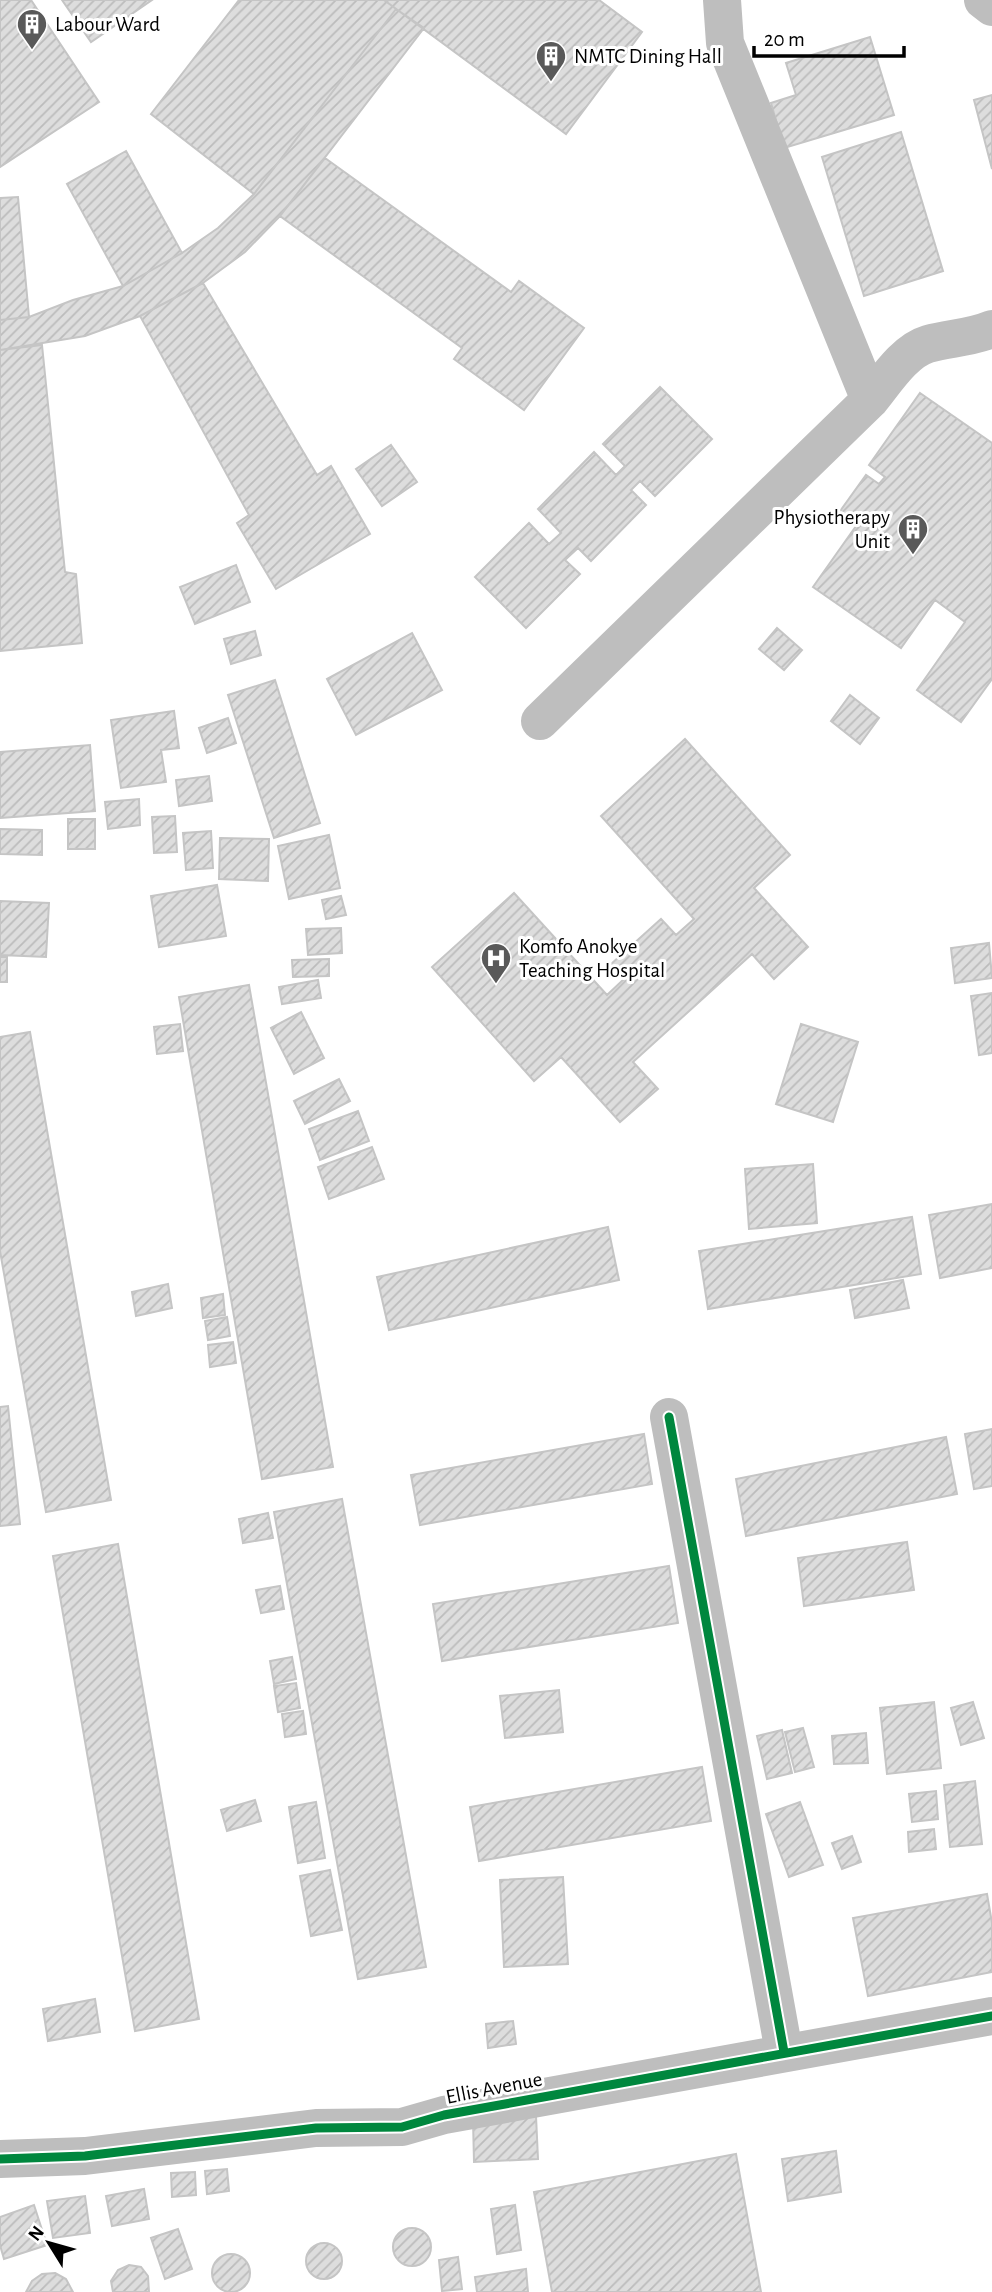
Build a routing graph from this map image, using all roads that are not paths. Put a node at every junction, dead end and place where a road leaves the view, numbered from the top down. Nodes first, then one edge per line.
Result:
1 (722, 0) edge
2 (983, 0) edge
3 (992, 7) edge
4 (992, 329) edge
5 (870, 400) junction
6 (540, 721) dead end
7 (668, 1417) dead end
8 (992, 2017) edge
9 (784, 2052) junction
10 (0, 2159) edge

1 - 5 street
2 - 3 street
4 - 5 street
5 - 6 street
7 - 9 street
8 - 9 street, Ellis Avenue
9 - 10 street, Ellis Avenue

